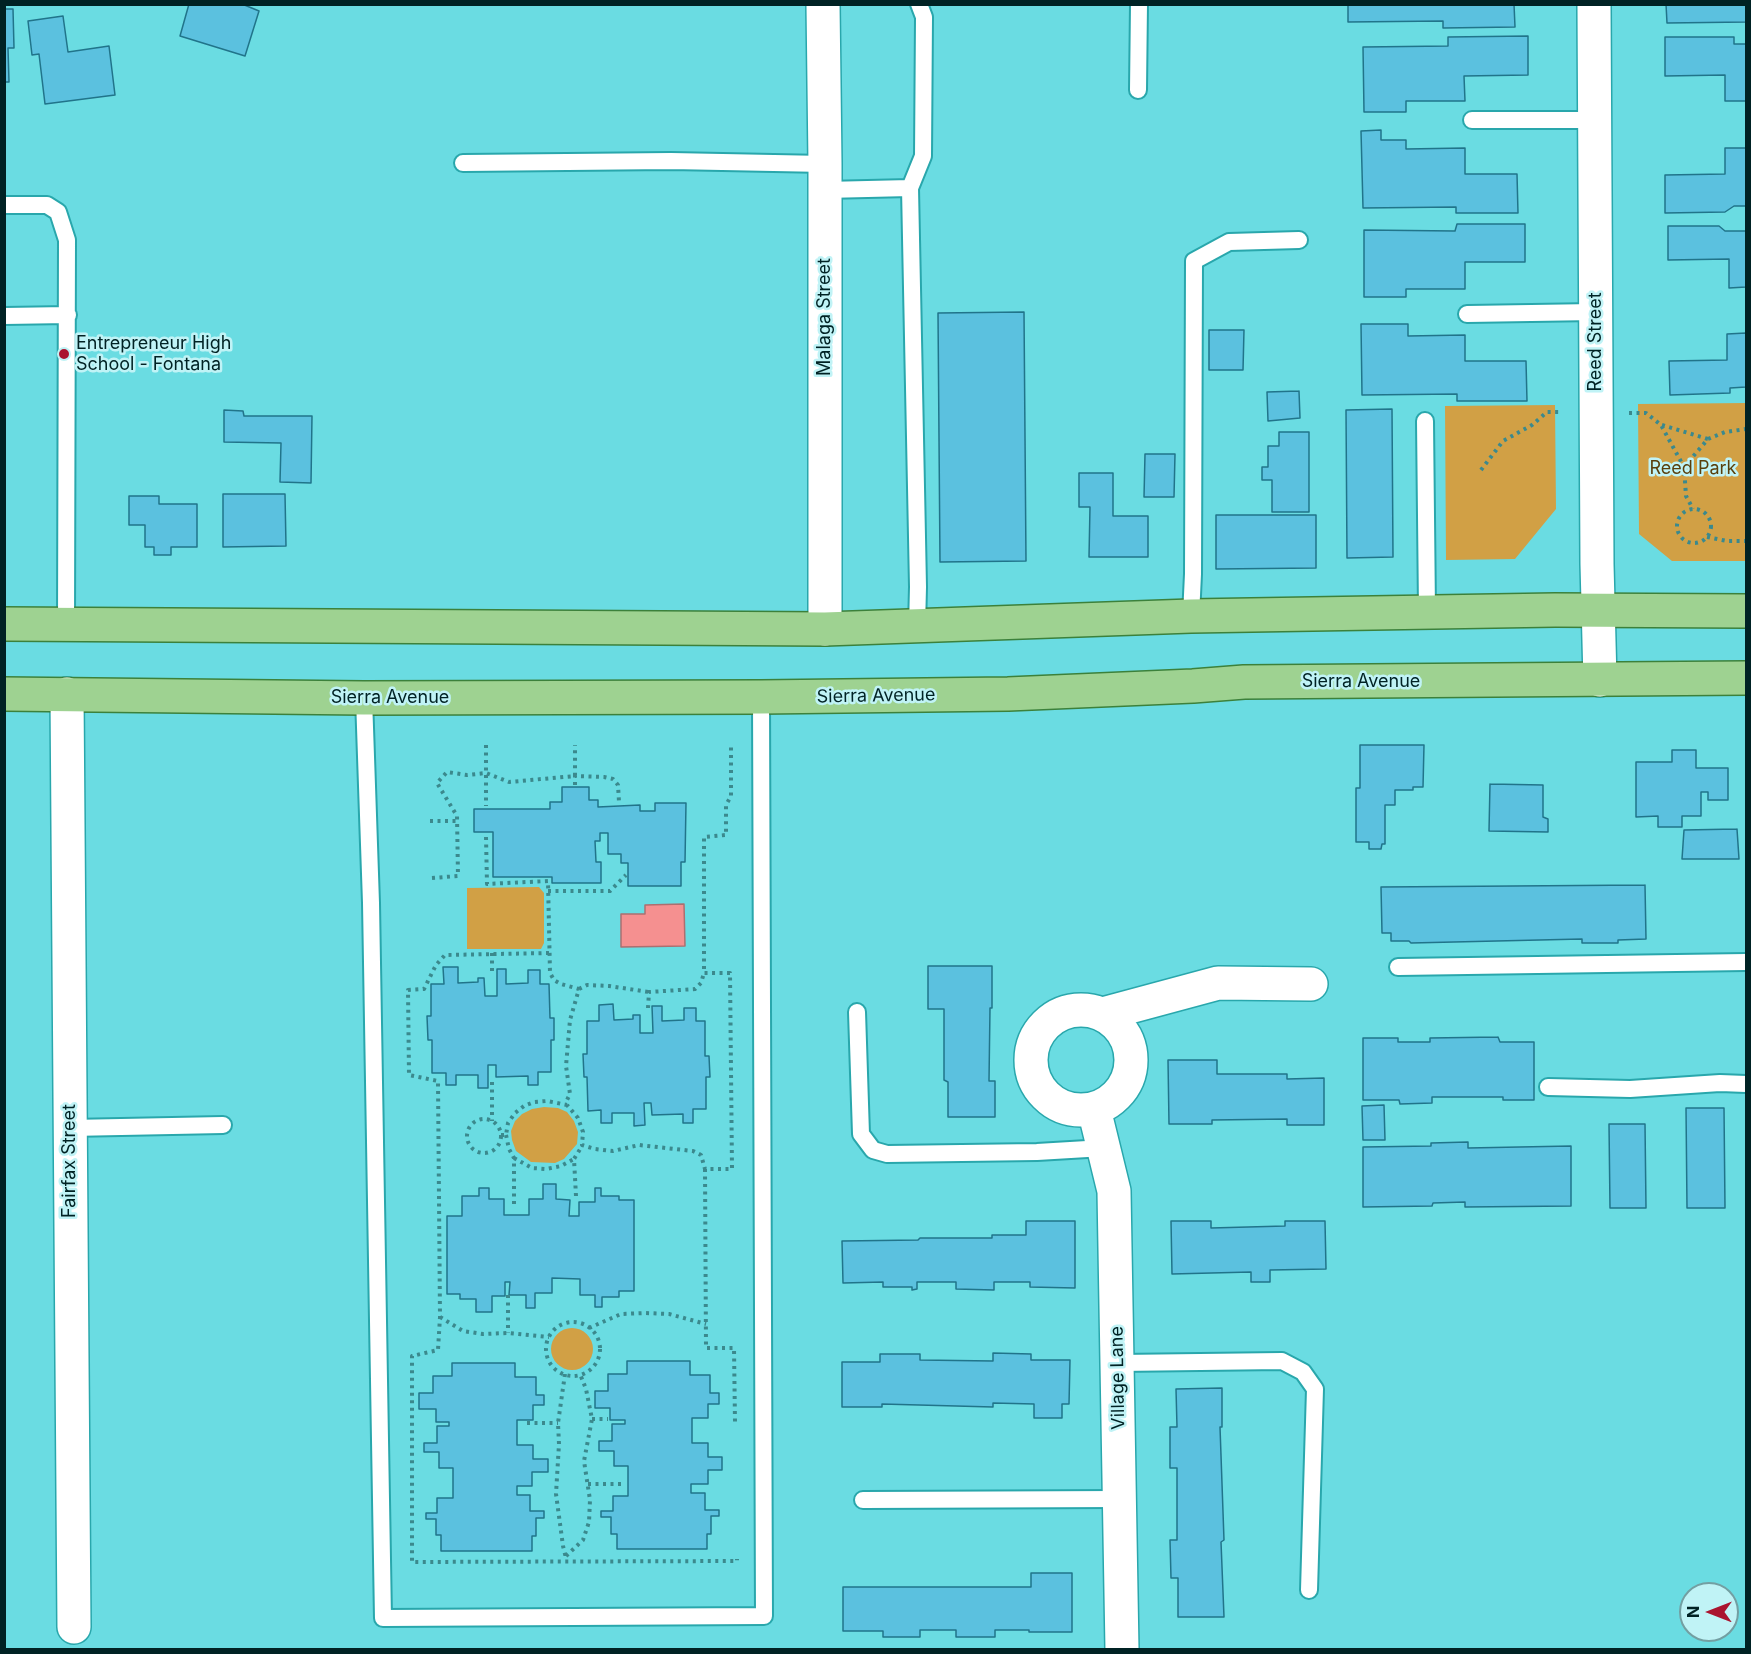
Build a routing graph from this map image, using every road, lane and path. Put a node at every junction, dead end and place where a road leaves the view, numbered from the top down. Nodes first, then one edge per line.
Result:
1 (823, 4) edge
2 (920, 4) edge
3 (1139, 4) edge
4 (1594, 4) edge
5 (1138, 90) dead end
6 (1472, 120) dead end
7 (1594, 120) junction
8 (463, 163) dead end
9 (825, 177) junction
10 (910, 188) junction
11 (4, 206) edge
12 (1299, 240) dead end
13 (1595, 312) junction
14 (1467, 314) dead end
15 (68, 315) junction
16 (4, 316) edge
17 (1560, 412) dead end
18 (1629, 413) dead end
19 (1425, 421) dead end
20 (1661, 425) junction
21 (1746, 429) edge
22 (1708, 439) junction
23 (1684, 467) junction
24 (1481, 470) dead end
25 (1693, 508) junction
26 (1707, 537) junction
27 (1746, 541) edge
28 (1746, 611) edge
29 (1427, 612) junction
30 (1599, 612) junction
31 (1191, 616) junction
32 (4, 624) edge
33 (66, 624) junction
34 (917, 627) junction
35 (825, 629) junction
36 (1746, 678) edge
37 (1600, 680) junction
38 (4, 694) edge
39 (67, 694) junction
40 (761, 697) junction
41 (364, 698) junction
42 (486, 744) dead end
43 (575, 744) dead end
44 (731, 744) dead end
45 (486, 773) junction
46 (575, 776) junction
47 (575, 785) dead end
48 (619, 802) dead end
49 (486, 806) dead end
50 (430, 821) dead end
51 (457, 821) junction
52 (486, 837) dead end
53 (626, 875) dead end
54 (432, 878) dead end
55 (548, 891) junction
56 (492, 953) junction
57 (549, 953) junction
58 (1746, 962) edge
59 (1398, 967) dead end
60 (704, 973) junction
61 (492, 975) dead end
62 (1311, 984) dead end
63 (579, 989) junction
64 (649, 992) junction
65 (648, 1008) dead end
66 (857, 1012) dead end
67 (1103, 1014) junction
68 (492, 1082) dead end
69 (1746, 1084) edge
70 (1548, 1087) dead end
71 (567, 1105) junction
72 (1094, 1109) junction
73 (492, 1121) junction
74 (223, 1125) dead end
75 (70, 1128) junction
76 (504, 1135) junction
77 (582, 1145) junction
78 (1104, 1148) junction
79 (514, 1158) junction
80 (574, 1159) junction
81 (705, 1169) junction
82 (576, 1196) dead end
83 (514, 1205) dead end
84 (508, 1295) dead end
85 (440, 1317) junction
86 (706, 1324) junction
87 (590, 1328) junction
88 (508, 1333) junction
89 (549, 1337) junction
90 (1118, 1363) junction
91 (565, 1374) junction
92 (580, 1374) junction
93 (592, 1419) junction
94 (608, 1419) dead end
95 (527, 1423) dead end
96 (558, 1423) junction
97 (735, 1431) dead end
98 (588, 1484) junction
99 (625, 1484) dead end
100 (1120, 1499) junction
101 (863, 1500) dead end
102 (737, 1550) dead end
103 (566, 1556) junction
104 (567, 1562) junction
105 (1309, 1590) dead end
106 (74, 1627) dead end
107 (1122, 1650) edge

1 - 9 street, Malaga Street
2 - 10 lane
3 - 5 lane
4 - 7 street, Reed Street
6 - 7 lane
7 - 13 street, Reed Street
8 - 9 lane
9 - 10 lane
9 - 35 street, Malaga Street
10 - 34 lane
11 - 15 lane
12 - 31 lane
13 - 14 lane
13 - 30 street, Reed Street
15 - 16 lane
15 - 33 lane
17 - 24 path
18 - 20 path
19 - 29 lane
20 - 22 path
20 - 23 path
21 - 22 path
22 - 23 path
23 - 25 path
25 - 26 path
25 - 26 path
26 - 27 path
28 - 30 main road
29 - 30 main road
29 - 31 main road
30 - 37 street, Reed Street
31 - 34 main road
32 - 33 main road
33 - 35 main road
34 - 35 main road
36 - 37 main road, Sierra Avenue
37 - 40 main road, Sierra Avenue
38 - 39 main road, Sierra Avenue
39 - 41 main road, Sierra Avenue
39 - 75 street, Fairfax Street
40 - 41 main road, Sierra Avenue
40 - 41 lane
42 - 45 path
43 - 46 path
44 - 60 path
45 - 46 path
45 - 49 path
45 - 51 path
46 - 47 path
46 - 48 path
50 - 51 path
51 - 54 path
52 - 55 path
53 - 55 path
55 - 57 path
56 - 57 path
56 - 61 path
56 - 85 path
57 - 63 path
58 - 59 lane
60 - 64 path
60 - 81 path
62 - 67 street
63 - 64 path
63 - 71 path
64 - 65 path
66 - 78 lane
67 - 72 street
67 - 72 street
68 - 73 path
69 - 70 lane
71 - 76 path
71 - 77 path
72 - 78 street, Village Lane
73 - 76 path
73 - 76 path
74 - 75 lane
75 - 106 street, Fairfax Street
76 - 79 path
77 - 80 path
77 - 81 path
78 - 90 street, Village Lane
79 - 80 path
79 - 83 path
80 - 82 path
81 - 86 path
84 - 88 path
85 - 88 path
85 - 104 path
86 - 87 path
86 - 97 path
87 - 89 path
87 - 92 path
88 - 89 path
89 - 91 path
90 - 100 street, Village Lane
90 - 105 lane
91 - 92 path
91 - 96 path
92 - 93 path
93 - 94 path
93 - 98 path
95 - 96 path
96 - 103 path
98 - 99 path
98 - 103 path
100 - 101 lane
100 - 107 street, Village Lane
102 - 104 path
103 - 104 path

